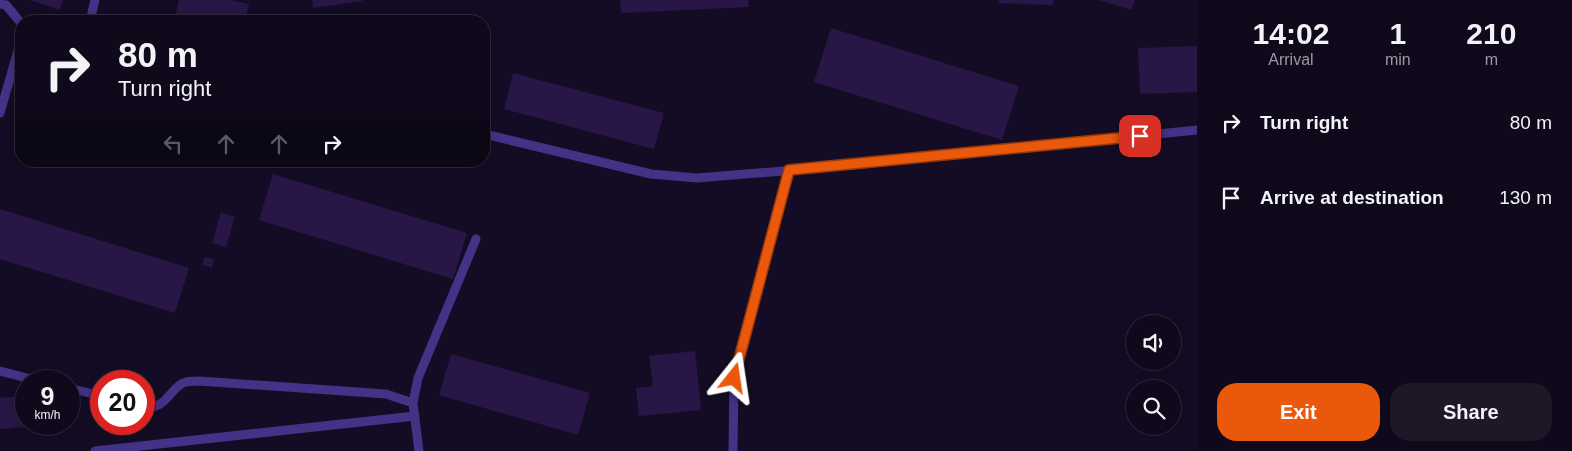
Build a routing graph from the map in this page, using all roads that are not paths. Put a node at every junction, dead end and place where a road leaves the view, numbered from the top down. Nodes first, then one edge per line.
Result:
1 (95, 0) edge
2 (0, 4) edge
3 (91, 15) edge
4 (15, 16) edge
5 (15, 61) edge
6 (0, 114) edge
7 (1197, 130) edge
8 (490, 135) edge
9 (789, 170) junction
10 (476, 239) dead end
11 (0, 371) edge
12 (15, 375) edge
13 (413, 402) junction
14 (155, 405) edge
15 (415, 416) junction
16 (95, 451) edge
17 (419, 451) edge
18 (733, 451) edge

1 - 3 lane
2 - 4 lane
5 - 6 lane
7 - 9 lane
8 - 9 lane
9 - 18 lane
10 - 13 lane
11 - 12 lane
13 - 14 lane
13 - 15 lane
15 - 16 lane
15 - 17 lane

